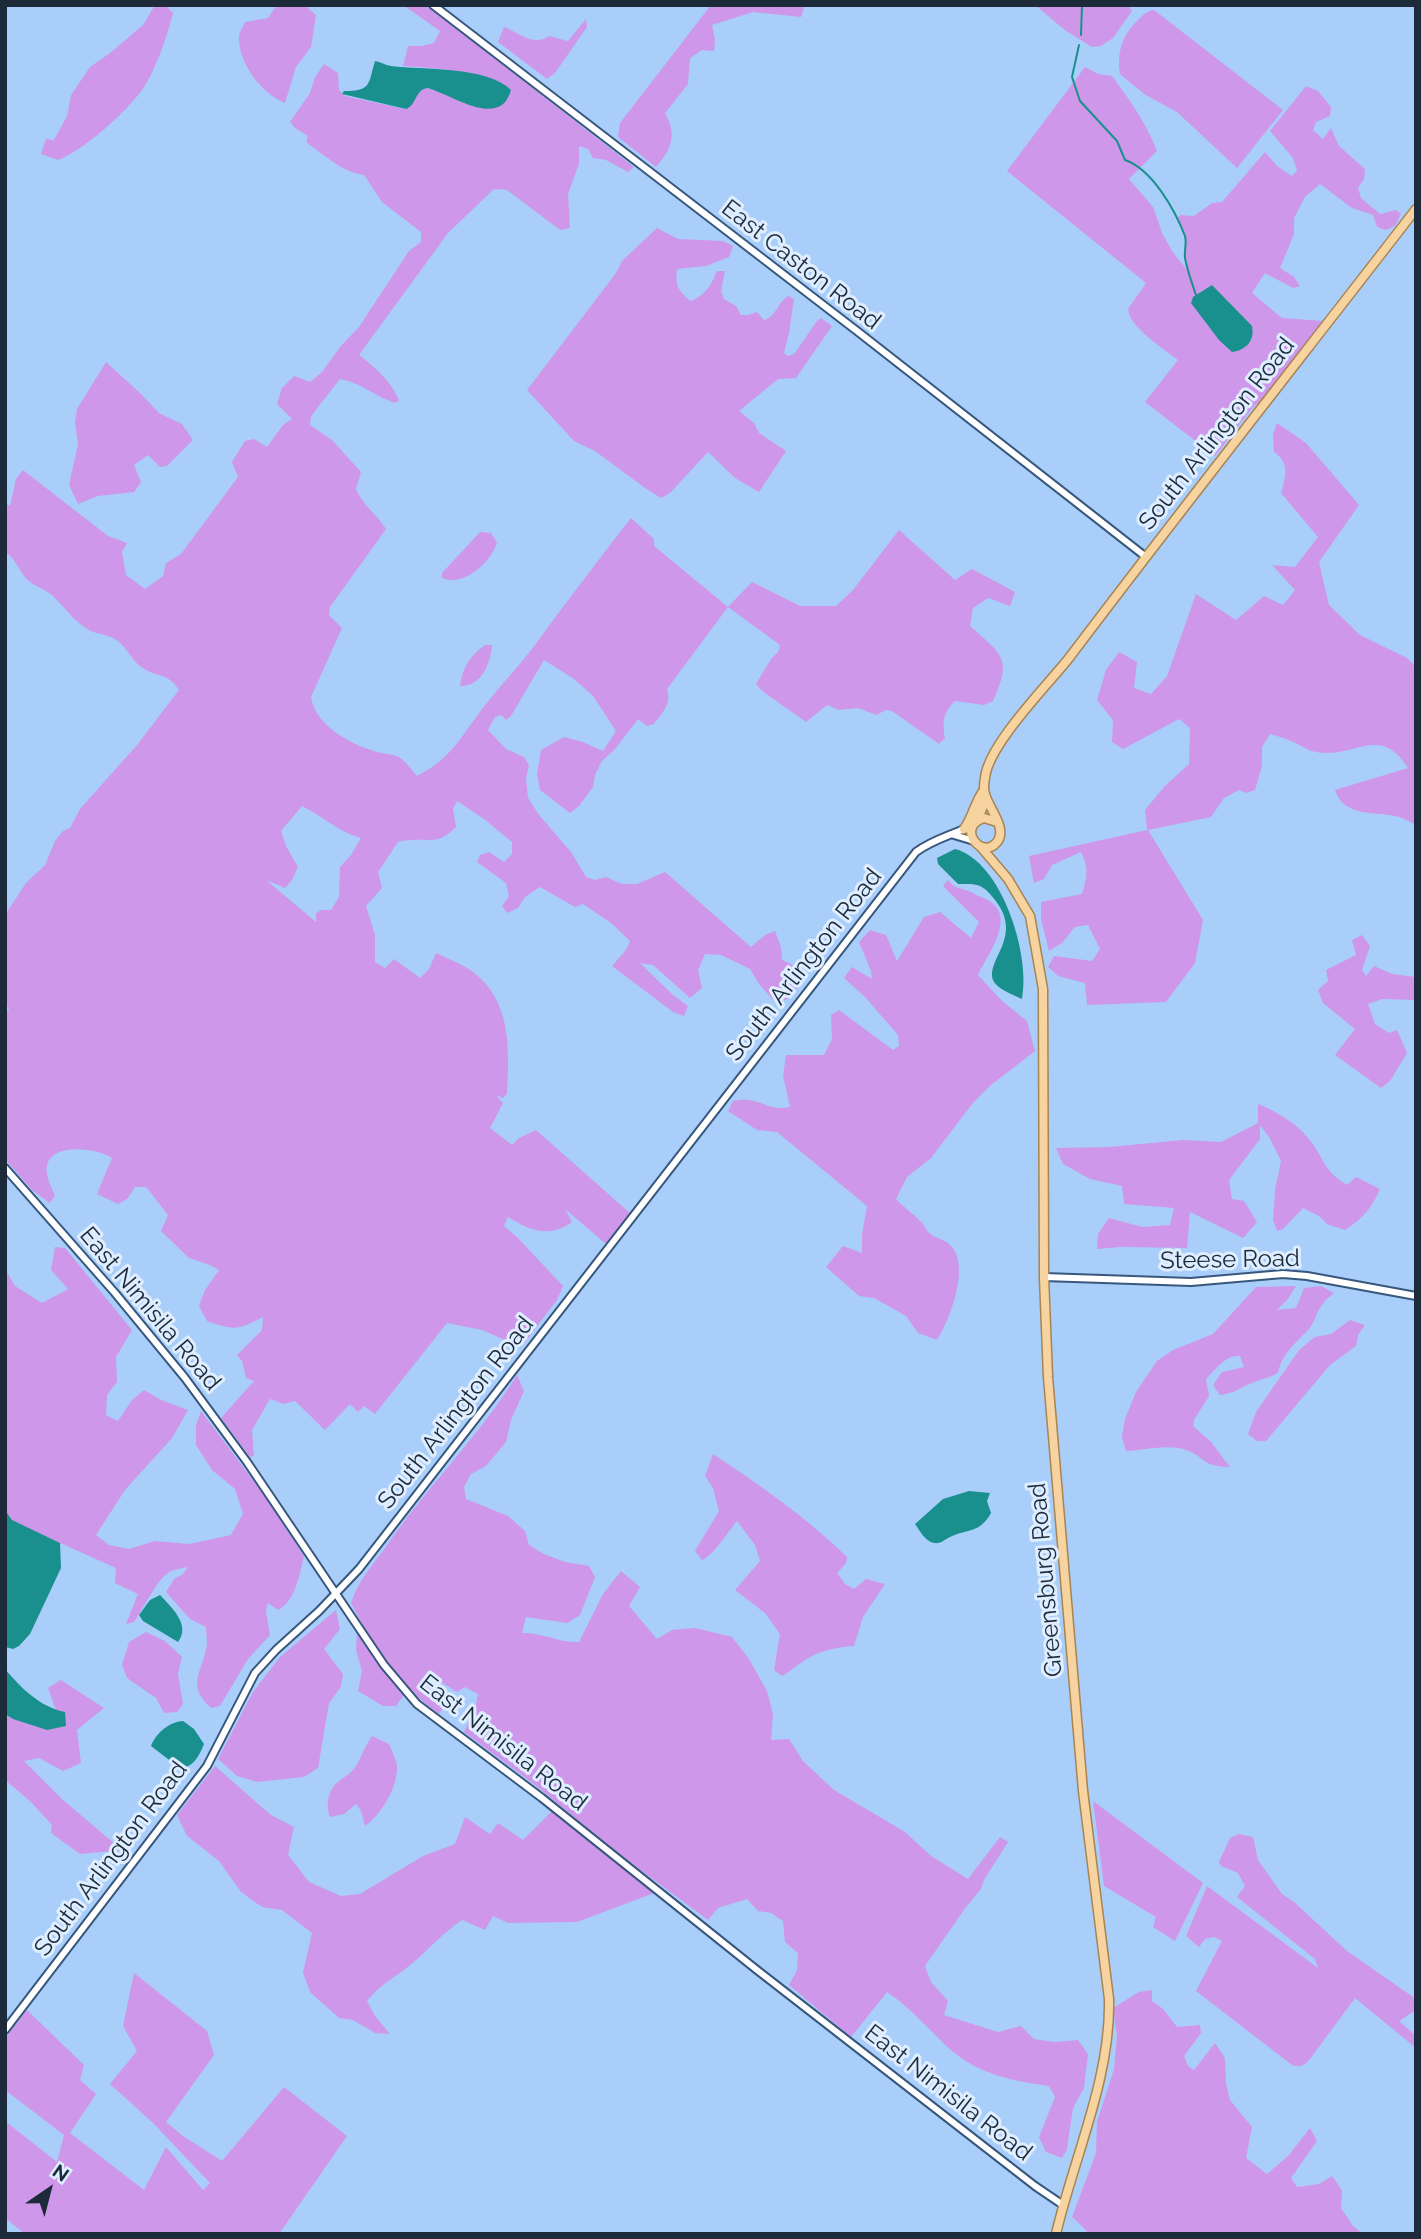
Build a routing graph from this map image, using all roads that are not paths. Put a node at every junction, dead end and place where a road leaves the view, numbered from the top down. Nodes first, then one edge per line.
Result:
1 (433, 5) edge
2 (1416, 209) edge
3 (1146, 557) junction
4 (985, 794) junction
5 (976, 821) junction
6 (997, 822) junction
7 (964, 829) junction
8 (954, 835) junction
9 (997, 842) junction
10 (976, 844) junction
11 (998, 864) junction
12 (5, 1168) edge
13 (1044, 1277) junction
14 (1416, 1296) edge
15 (337, 1593) junction
16 (5, 2030) edge
17 (1063, 2204) junction
18 (1056, 2234) edge

1 - 3 street, East Caston Road
2 - 3 main road, South Arlington Road
3 - 4 main road, South Arlington Road
4 - 5 main road
4 - 6 main road
4 - 7 main road
5 - 6 main road
5 - 7 street, South Arlington Road
5 - 10 main road
6 - 9 main road
7 - 8 street, South Arlington Road
8 - 10 street
8 - 15 street, South Arlington Road
9 - 10 main road
9 - 11 main road
10 - 11 main road, Greensburg Road
11 - 13 main road, Greensburg Road
12 - 15 street, East Nimisila Road
13 - 14 street, Steese Road
13 - 17 main road, Greensburg Road
15 - 16 street, South Arlington Road
15 - 17 street, East Nimisila Road
17 - 18 main road, Greensburg Road

